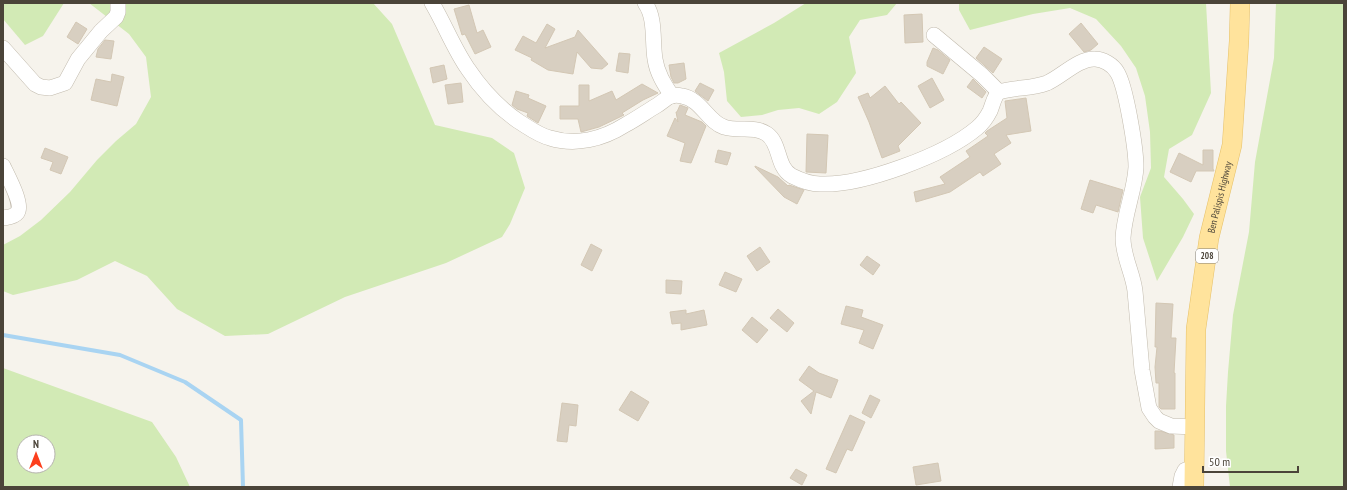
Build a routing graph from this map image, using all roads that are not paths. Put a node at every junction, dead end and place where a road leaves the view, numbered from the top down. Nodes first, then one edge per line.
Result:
1 (118, 3) edge
2 (432, 3) edge
3 (645, 3) edge
4 (1240, 3) edge
5 (934, 35) dead end
6 (3, 48) edge
7 (999, 92) junction
8 (672, 96) junction
9 (3, 166) edge
10 (3, 218) edge
11 (1195, 427) junction
12 (1194, 468) junction
13 (1180, 487) edge
14 (1194, 487) edge

1 - 6 street
2 - 8 street
3 - 8 street
4 - 11 main road, Ben Palispis Highway / 208
5 - 7 street
7 - 8 street
7 - 11 street
9 - 10 street
11 - 12 main road, Ben Palispis Highway / 208
12 - 13 street
12 - 14 main road, Ben Palispis Highway / 208

